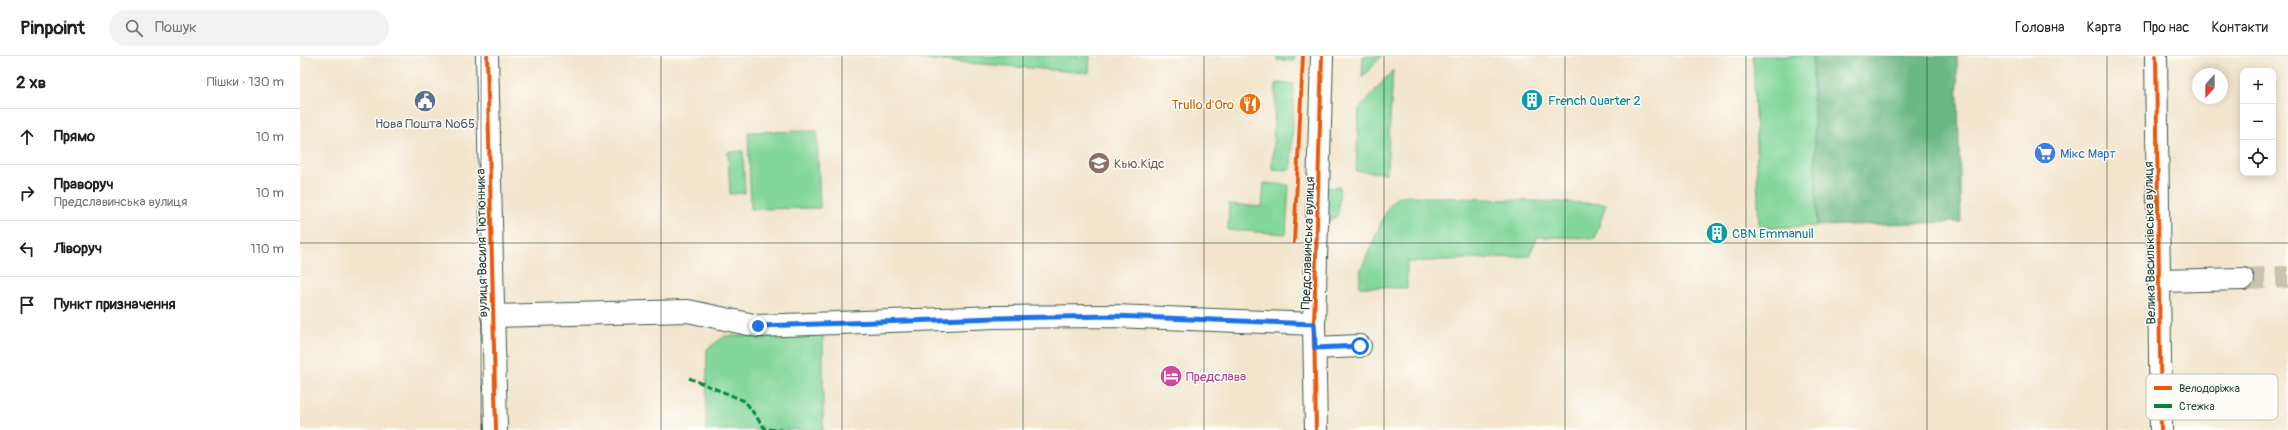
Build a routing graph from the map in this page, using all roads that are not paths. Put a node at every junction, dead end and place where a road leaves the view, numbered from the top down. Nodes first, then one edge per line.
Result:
1 (487, 56) edge
2 (1322, 56) edge
3 (2156, 56) edge
4 (2243, 279) tunnel mouth
5 (2159, 281) junction
6 (492, 316) junction
7 (1314, 324) junction
8 (1360, 346) dead end
9 (1315, 348) junction
10 (2160, 374) edge
11 (2161, 420) edge
12 (496, 430) edge
13 (1316, 430) edge
14 (2161, 430) edge

1 - 6 street, вулиця Василя Тютюнника
2 - 7 street, Предславинська вулиця
3 - 5 street, Велика Васильківська вулиця
4 - 5 street
5 - 10 street, Велика Васильківська вулиця
6 - 7 street
6 - 12 street, вулиця Василя Тютюнника
7 - 9 street, Предславинська вулиця
8 - 9 street
9 - 13 street, Предславинська вулиця
11 - 14 street, Велика Васильківська вулиця

